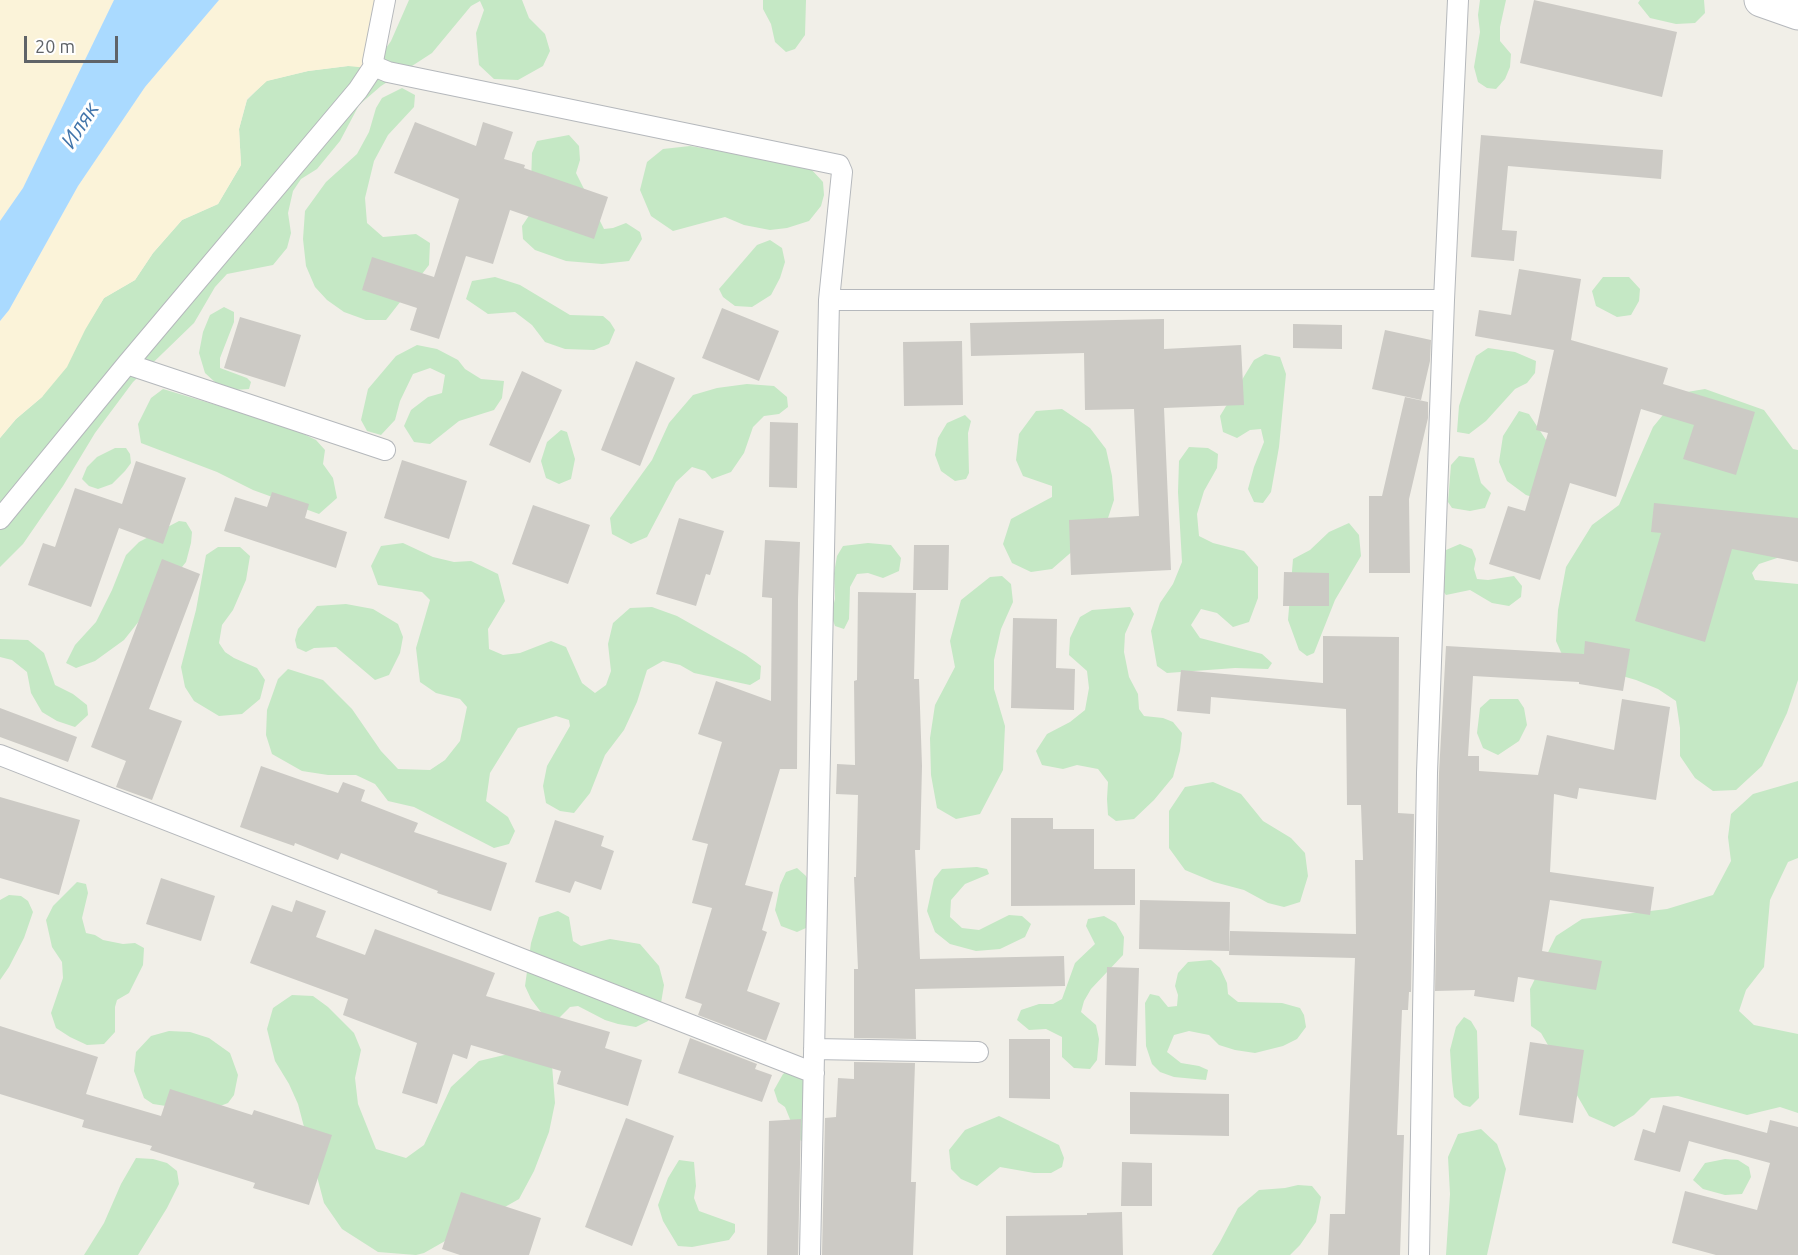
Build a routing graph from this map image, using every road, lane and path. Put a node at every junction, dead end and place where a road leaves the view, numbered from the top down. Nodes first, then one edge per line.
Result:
1 (385, 0) edge
2 (1458, 0) edge
3 (1761, 0) edge
4 (1798, 13) edge
5 (374, 66) junction
6 (829, 300) junction
7 (1444, 300) junction
8 (127, 364) junction
9 (385, 450) dead end
10 (0, 519) edge
11 (0, 755) edge
12 (814, 1049) junction
13 (978, 1052) dead end
14 (814, 1073) junction
15 (810, 1255) edge
16 (1419, 1255) edge

1 - 5 lane
2 - 7 lane
3 - 4 street
5 - 6 lane
5 - 8 lane
6 - 7 lane
6 - 12 lane
7 - 16 lane
8 - 9 lane
8 - 10 lane
11 - 14 lane
12 - 13 lane
12 - 14 lane
14 - 15 lane

